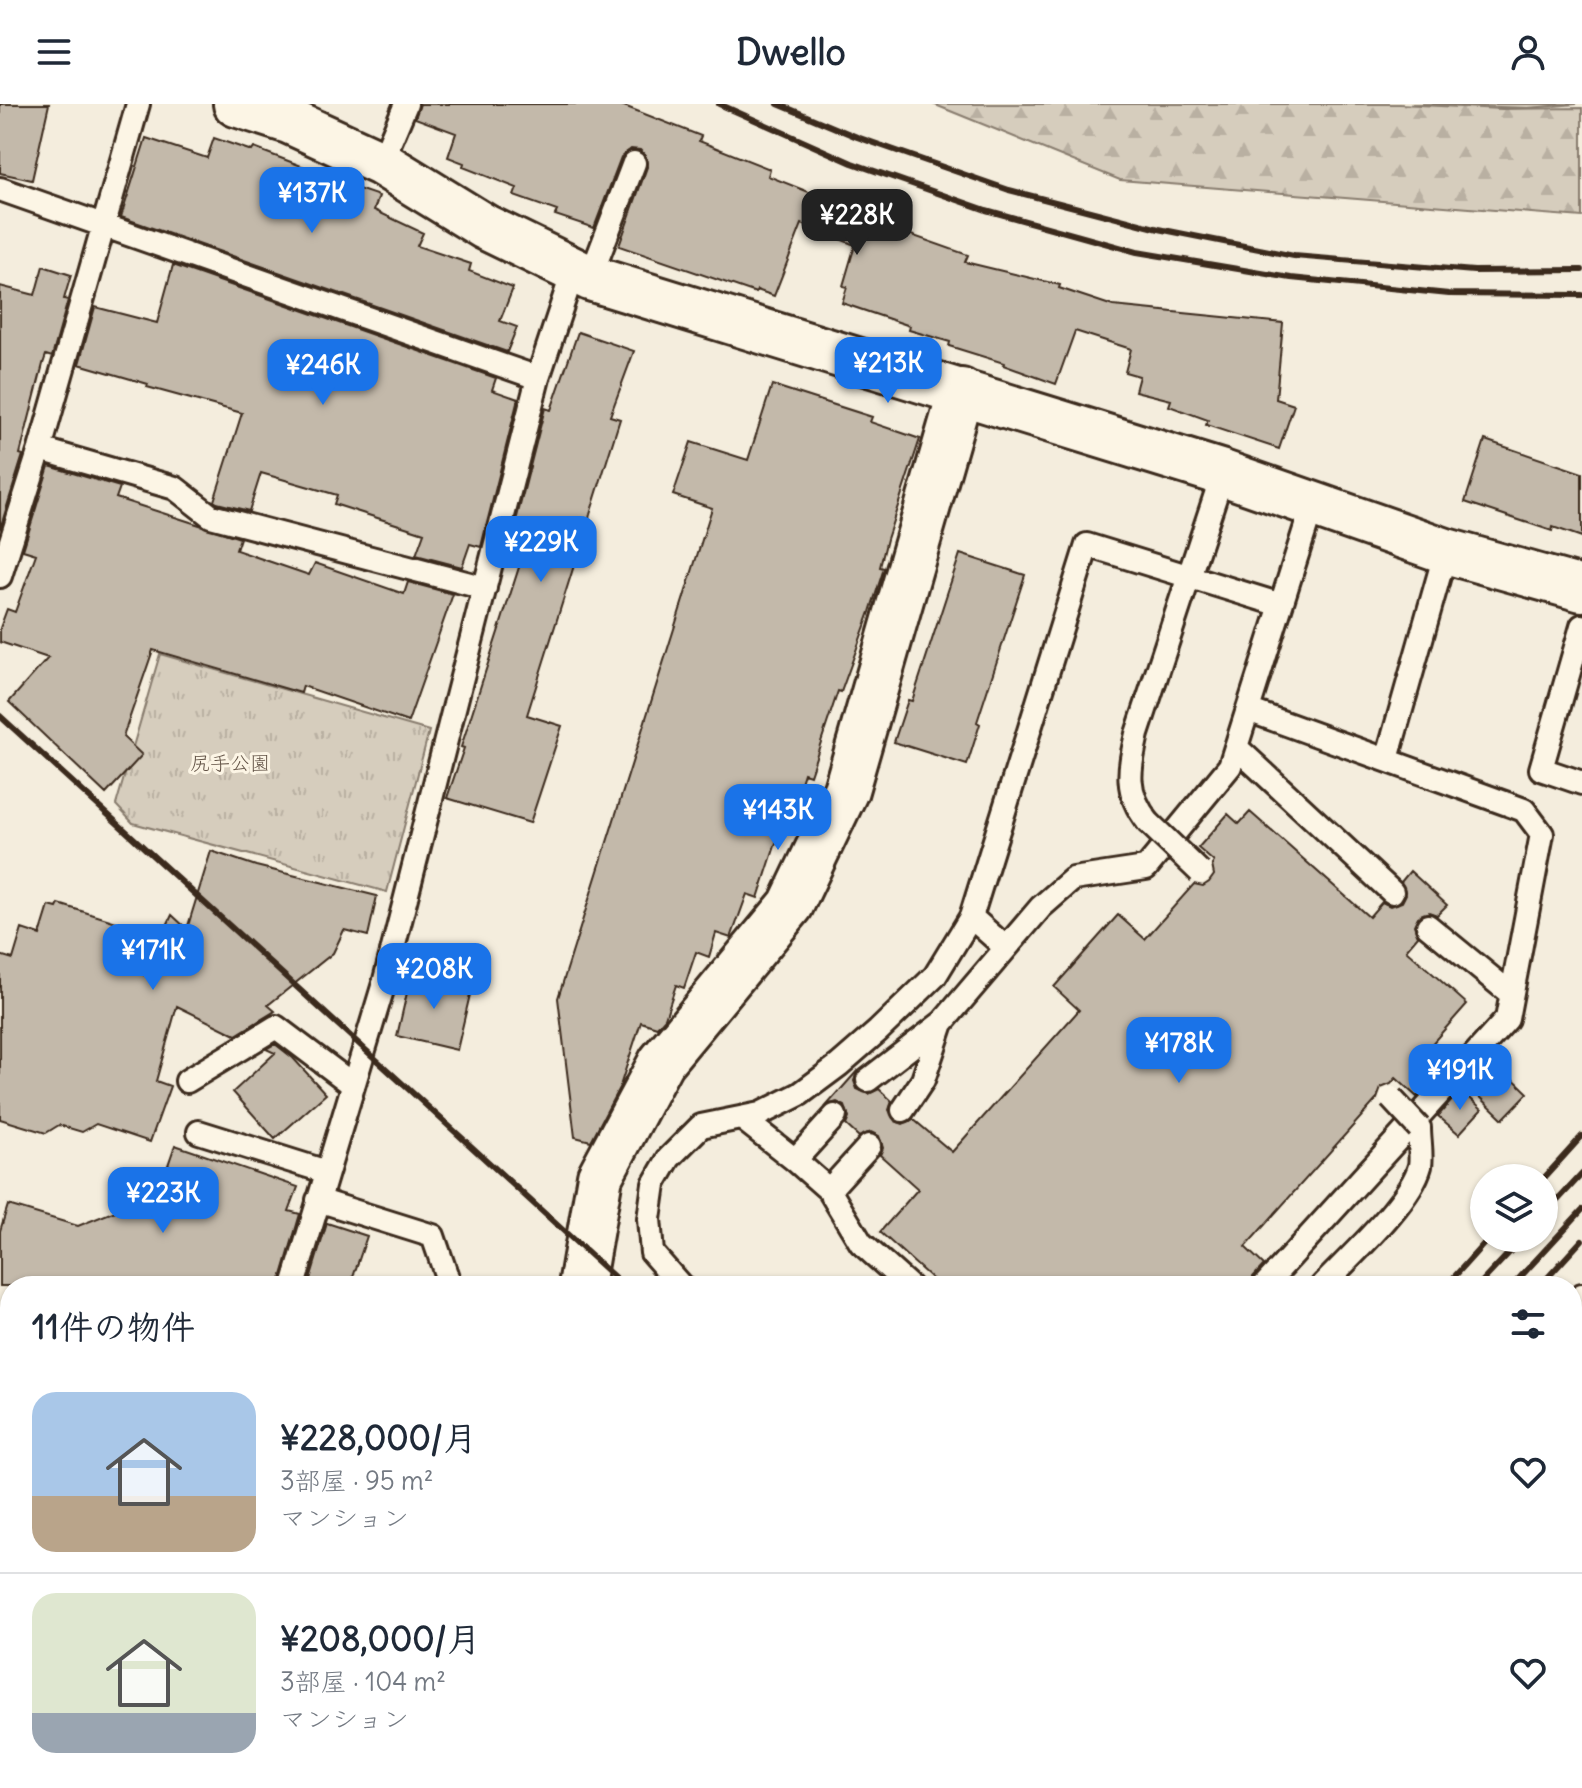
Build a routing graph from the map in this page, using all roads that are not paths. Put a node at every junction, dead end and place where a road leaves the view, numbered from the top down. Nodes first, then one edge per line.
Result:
1 (138, 104) edge
2 (236, 104) edge
3 (406, 104) edge
4 (381, 163) junction
5 (634, 163) dead end
6 (0, 189) edge
7 (105, 225) junction
8 (582, 273) junction
9 (538, 378) junction
10 (961, 391) junction
11 (40, 449) junction
12 (1223, 473) junction
13 (1313, 504) junction
14 (1446, 551) junction
15 (1190, 575) junction
16 (0, 576) edge
17 (485, 588) junction
18 (1582, 589) edge
19 (1281, 605) junction
20 (1582, 626) edge
21 (1248, 710) junction
22 (1236, 747) junction
23 (1387, 759) junction
24 (1582, 783) edge
25 (1200, 872) dead end
26 (1392, 892) dead end
27 (971, 917) junction
28 (1428, 926) dead end
29 (1006, 948) junction
30 (1511, 994) junction
31 (943, 1022) junction
32 (868, 1080) dead end
33 (187, 1081) dead end
34 (353, 1085) junction
35 (1391, 1098) dead end
36 (903, 1110) dead end
37 (835, 1116) dead end
38 (743, 1119) junction
39 (199, 1132) dead end
40 (869, 1146) dead end
41 (795, 1160) junction
42 (327, 1172) junction
43 (829, 1190) junction
44 (318, 1200) junction
45 (296, 1276) edge
46 (447, 1276) edge
47 (583, 1276) edge
48 (672, 1276) edge
49 (898, 1276) edge
50 (1273, 1276) edge
51 (1331, 1276) edge

1 - 7 lane
2 - 4 street
3 - 4 lane
4 - 8 street
5 - 8 lane
6 - 7 lane
7 - 9 lane
7 - 11 lane
8 - 9 lane
8 - 10 street
9 - 17 lane
10 - 12 street
10 - 47 street
11 - 16 lane
11 - 17 lane
12 - 13 street
12 - 15 lane
13 - 14 street
13 - 19 lane
14 - 18 street
14 - 23 lane
15 - 19 lane
15 - 25 lane, bridge
15 - 27 lane
17 - 34 lane
19 - 21 lane
20 - 24 lane
21 - 22 lane
21 - 23 lane
22 - 26 lane
22 - 29 lane
23 - 30 lane
27 - 29 lane
27 - 38 lane
28 - 30 lane
29 - 31 lane
30 - 50 lane
31 - 32 lane
31 - 36 lane
33 - 34 lane
34 - 42 lane
35 - 51 lane, bridge
37 - 41 lane
38 - 41 lane
38 - 48 lane
39 - 42 lane
40 - 43 lane
41 - 43 lane
42 - 44 lane
43 - 49 lane
44 - 45 lane
44 - 46 lane

